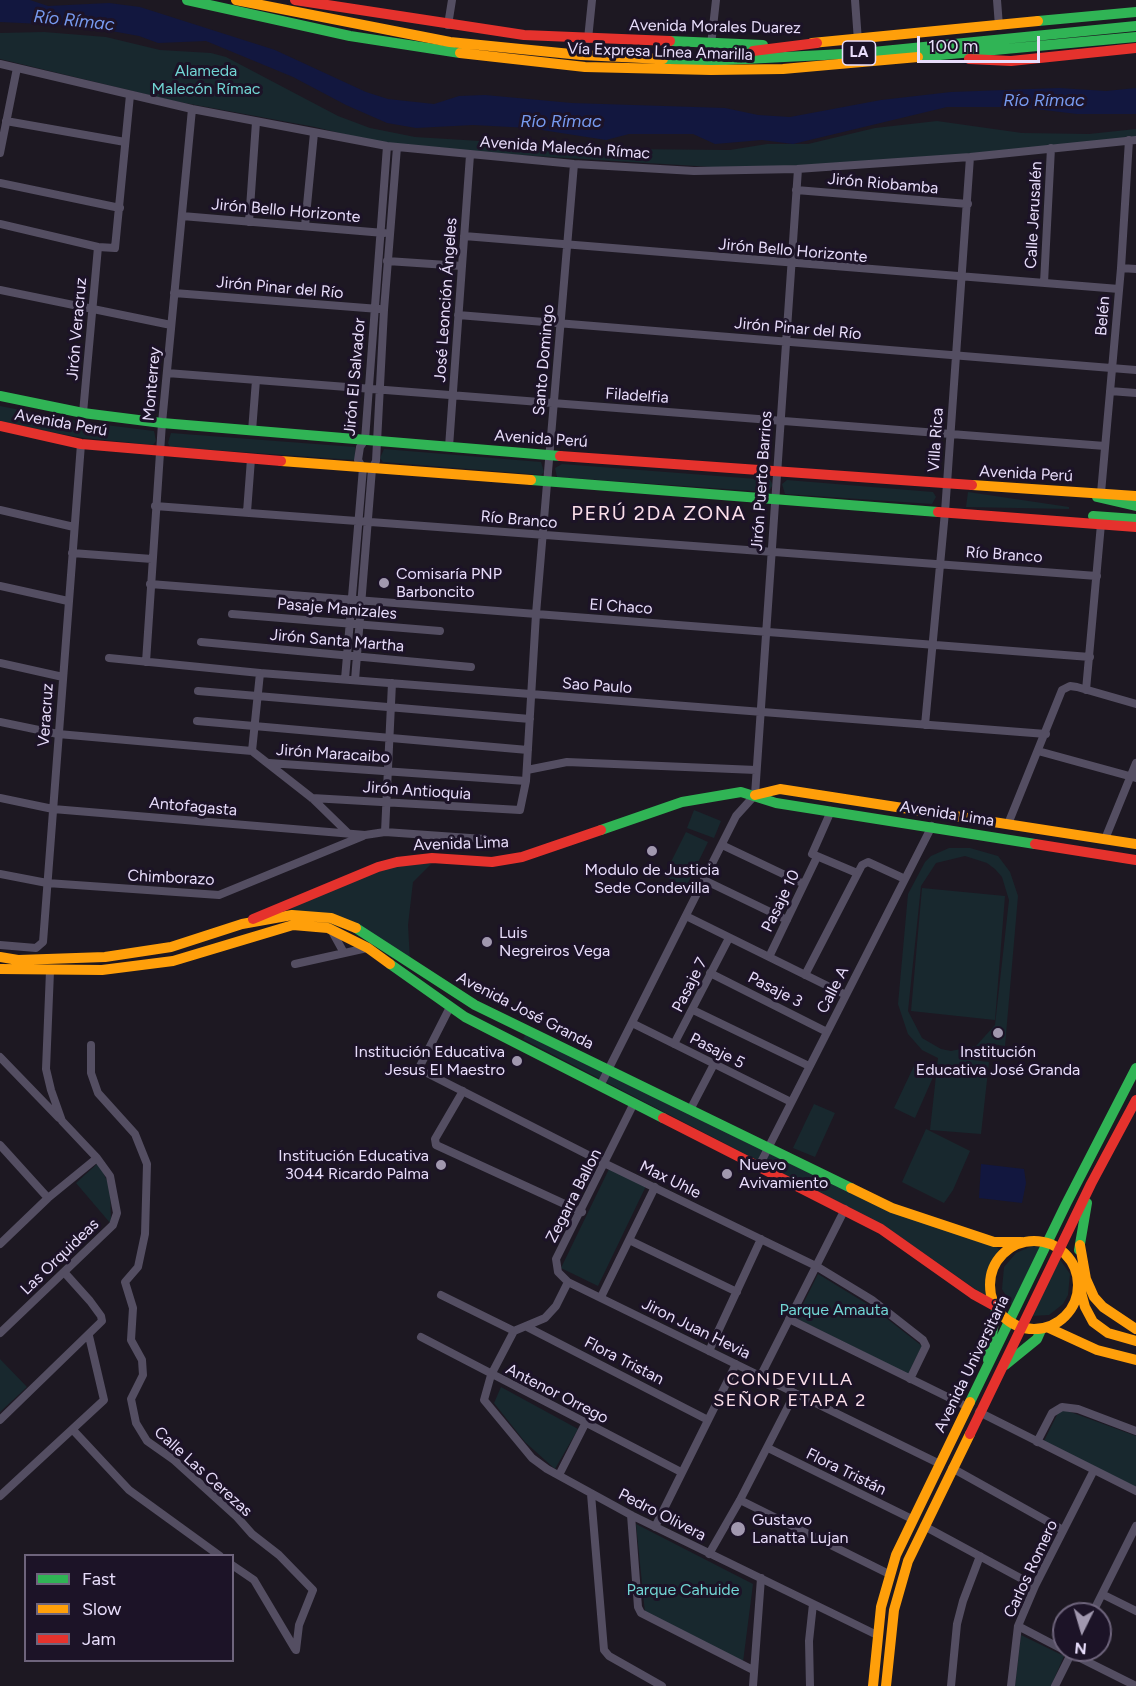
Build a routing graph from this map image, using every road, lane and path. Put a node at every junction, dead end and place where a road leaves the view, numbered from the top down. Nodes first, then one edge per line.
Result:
1 (187, 0) edge
2 (236, 0) edge
3 (296, 0) edge
4 (452, 0) edge
5 (592, 0) edge
6 (716, 0) edge
7 (855, 0) edge
8 (997, 0) edge
9 (314, 2) edge
10 (1136, 12) edge
11 (448, 25) junction
12 (999, 26) junction
13 (1136, 26) edge
14 (1136, 37) edge
15 (588, 39) junction
16 (858, 41) junction
17 (817, 43) junction
18 (711, 45) junction
19 (1136, 48) edge
20 (581, 55) junction
21 (925, 56) junction
22 (0, 64) edge
23 (17, 68) junction
24 (130, 95) junction
25 (192, 109) junction
26 (6, 121) junction
27 (256, 122) junction
28 (314, 133) junction
29 (1132, 140) edge
30 (125, 142) junction
31 (387, 146) junction
32 (397, 147) junction
33 (1051, 148) junction
34 (0, 153) edge
35 (470, 155) junction
36 (970, 156) junction
37 (574, 164) junction
38 (798, 169) junction
39 (0, 183) edge
40 (796, 190) junction
41 (968, 204) junction
42 (120, 208) junction
43 (182, 216) junction
44 (249, 222) junction
45 (0, 224) edge
46 (305, 226) junction
47 (385, 233) junction
48 (464, 236) junction
49 (567, 246) junction
50 (98, 247) junction
51 (387, 261) junction
52 (791, 264) junction
53 (462, 266) junction
54 (1121, 268) junction
55 (1136, 269) edge
56 (961, 278) junction
57 (1044, 283) junction
58 (1119, 289) junction
59 (0, 290) edge
60 (174, 293) junction
61 (375, 309) junction
62 (92, 310) junction
63 (384, 310) junction
64 (458, 315) junction
65 (561, 323) junction
66 (171, 325) junction
67 (786, 342) junction
68 (956, 356) junction
69 (1112, 368) junction
70 (1136, 370) edge
71 (167, 373) junction
72 (256, 380) junction
73 (374, 390) junction
74 (1110, 391) junction
75 (1136, 393) edge
76 (453, 395) junction
77 (0, 396) edge
78 (554, 403) junction
79 (83, 413) junction
80 (780, 420) junction
81 (162, 423) junction
82 (0, 426) edge
83 (252, 431) junction
84 (950, 434) junction
85 (370, 440) junction
86 (81, 444) junction
87 (1105, 446) junction
88 (449, 447) junction
89 (160, 452) junction
90 (551, 455) junction
91 (251, 459) junction
92 (367, 468) junction
93 (776, 471) junction
94 (549, 481) junction
95 (946, 484) junction
96 (1083, 492) junction
97 (1101, 494) junction
98 (1136, 496) edge
99 (774, 498) junction
100 (155, 506) junction
101 (1136, 506) edge
102 (0, 510) edge
103 (248, 512) junction
104 (945, 512) junction
105 (978, 514) junction
106 (1136, 519) edge
107 (359, 521) junction
108 (368, 522) junction
109 (1101, 524) junction
110 (74, 526) junction
111 (1136, 527) edge
112 (544, 536) junction
113 (72, 553) junction
114 (771, 554) junction
115 (152, 559) junction
116 (940, 564) junction
117 (1097, 576) junction
118 (150, 584) junction
119 (0, 586) edge
120 (352, 600) junction
121 (362, 600) junction
122 (68, 601) junction
123 (232, 614) dead end
124 (536, 614) junction
125 (350, 623) junction
126 (360, 624) junction
127 (440, 631) dead end
128 (765, 631) junction
129 (201, 642) dead end
130 (933, 645) junction
131 (347, 656) junction
132 (357, 657) junction
133 (1090, 657) junction
134 (109, 658) dead end
135 (146, 662) junction
136 (0, 663) edge
137 (471, 667) dead end
138 (260, 673) junction
139 (63, 677) junction
140 (345, 679) junction
141 (355, 680) junction
142 (392, 683) junction
143 (1086, 690) junction
144 (198, 692) dead end
145 (531, 694) junction
146 (258, 696) junction
147 (1136, 704) edge
148 (391, 706) junction
149 (759, 712) junction
150 (530, 719) junction
151 (197, 721) dead end
152 (0, 722) edge
153 (925, 725) junction
154 (255, 727) junction
155 (58, 734) junction
156 (1046, 734) junction
157 (389, 737) junction
158 (528, 750) junction
159 (252, 751) junction
160 (1038, 751) junction
161 (267, 763) junction
162 (1136, 763) edge
163 (526, 770) junction
164 (756, 770) junction
165 (387, 771) junction
166 (1133, 777) edge
167 (526, 781) junction
168 (755, 795) junction
169 (0, 798) edge
170 (312, 798) junction
171 (385, 802) junction
172 (53, 809) junction
173 (520, 810) joint
174 (831, 811) junction
175 (1008, 824) junction
176 (932, 826) junction
177 (385, 832) junction
178 (348, 833) junction
179 (365, 836) junction
180 (484, 839) dead end
181 (1105, 839) junction
182 (1136, 844) edge
183 (722, 845) junction
184 (817, 857) junction
185 (1136, 860) edge
186 (856, 873) junction
187 (0, 874) edge
188 (905, 879) junction
189 (704, 880) junction
190 (47, 884) junction
191 (804, 884) junction
192 (686, 916) junction
193 (787, 920) junction
194 (242, 924) junction
195 (328, 928) junction
196 (729, 938) junction
197 (0, 945) edge
198 (368, 948) junction
199 (344, 953) junction
200 (0, 957) edge
201 (769, 957) junction
202 (295, 964) dead end
203 (0, 969) edge
204 (50, 971) junction
205 (710, 973) junction
206 (805, 975) junction
207 (846, 995) junction
208 (450, 1007) junction
209 (693, 1010) junction
210 (632, 1023) junction
211 (827, 1032) junction
212 (674, 1044) junction
213 (92, 1045) dead end
214 (0, 1057) edge
215 (714, 1064) junction
216 (809, 1066) junction
217 (1136, 1068) edge
218 (608, 1070) junction
219 (600, 1086) junction
220 (463, 1091) junction
221 (1136, 1100) edge
222 (791, 1102) junction
223 (634, 1103) junction
224 (690, 1110) junction
225 (62, 1121) junction
226 (0, 1145) edge
227 (767, 1149) junction
228 (97, 1158) junction
229 (606, 1164) junction
230 (759, 1166) junction
231 (1091, 1184) junction
232 (655, 1187) junction
233 (48, 1198) junction
234 (1066, 1204) junction
235 (845, 1209) junction
236 (582, 1212) junction
237 (761, 1239) junction
238 (1, 1240) edge
239 (629, 1240) junction
240 (1026, 1241) junction
241 (1048, 1242) junction
242 (1080, 1245) junction
243 (1060, 1248) junction
244 (816, 1266) junction
245 (64, 1272) junction
246 (1078, 1276) junction
247 (568, 1282) junction
248 (737, 1292) junction
249 (441, 1295) dead end
250 (601, 1297) junction
251 (995, 1308) junction
252 (789, 1319) junction
253 (1010, 1323) junction
254 (527, 1327) junction
255 (1021, 1328) junction
256 (1045, 1329) junction
257 (1136, 1329) edge
258 (514, 1331) junction
259 (0, 1333) edge
260 (89, 1336) junction
261 (421, 1337) dead end
262 (1136, 1341) edge
263 (709, 1351) junction
264 (1136, 1360) edge
265 (736, 1364) junction
266 (1002, 1367) junction
267 (987, 1370) junction
268 (491, 1375) junction
269 (761, 1375) junction
270 (910, 1379) junction
271 (795, 1393) junction
272 (968, 1407) junction
273 (980, 1412) junction
274 (0, 1420) edge
275 (708, 1420) junction
276 (585, 1424) junction
277 (73, 1430) junction
278 (1136, 1431) edge
279 (1037, 1442) junction
280 (768, 1448) junction
281 (940, 1464) junction
282 (952, 1468) junction
283 (1094, 1470) junction
284 (681, 1472) junction
285 (559, 1475) junction
286 (1136, 1491) edge
287 (591, 1494) junction
288 (0, 1496) edge
289 (740, 1500) junction
290 (631, 1515) junction
291 (912, 1519) junction
292 (924, 1526) junction
293 (1136, 1526) edge
294 (655, 1527) junction
295 (1063, 1530) junction
296 (217, 1554) edge
297 (709, 1554) junction
298 (980, 1556) junction
299 (234, 1565) edge
300 (889, 1574) junction
301 (761, 1578) junction
302 (1035, 1586) junction
303 (1102, 1594) junction
304 (1098, 1602) edge
305 (813, 1604) junction
306 (1136, 1611) edge
307 (1018, 1626) junction
308 (877, 1635) junction
309 (1052, 1643) edge
310 (1064, 1662) edge
311 (1089, 1662) edge
312 (753, 1670) junction
313 (662, 1686) edge
314 (753, 1686) edge
315 (810, 1686) edge
316 (873, 1686) edge
317 (886, 1686) edge
318 (951, 1686) edge
319 (1011, 1686) edge
320 (1055, 1686) edge
321 (1136, 1686) edge

1 - 21 main road, Vía Expresa Línea Amarilla / LA
2 - 20 main road, Vía Expresa Línea Amarilla / LA
3 - 9 main road, Avenida Morales Duarez
4 - 11 street
5 - 15 street
6 - 18 street
7 - 16 street
8 - 12 street
9 - 11 main road, Avenida Morales Duarez
10 - 12 main road, Avenida Morales Duarez
11 - 15 main road, Avenida Morales Duarez
12 - 16 main road, Avenida Morales Duarez
13 - 20 main road, Vía Expresa Línea Amarilla / LA
14 - 21 main road, Vía Expresa Línea Amarilla / LA
15 - 18 main road, Avenida Morales Duarez
16 - 17 main road, Avenida Morales Duarez
17 - 18 main road, Avenida Morales Duarez
17 - 20 main road
19 - 21 main road
22 - 23 street, Avenida Malecón Rímac
23 - 24 street, Avenida Malecón Rímac
23 - 26 street
24 - 25 street, Avenida Malecón Rímac
24 - 30 street
25 - 27 street, Avenida Malecón Rímac
25 - 43 street, Monterrey
26 - 30 street
26 - 34 street
27 - 28 street, Avenida Malecón Rímac
27 - 44 street
28 - 31 street, Avenida Malecón Rímac
28 - 46 street
29 - 33 street, Avenida Malecón Rímac
29 - 54 street, Belén
30 - 42 street
31 - 32 street, Avenida Malecón Rímac
31 - 47 street, Jirón El Salvador
32 - 35 street, Avenida Malecón Rímac
32 - 47 street, Jirón El Salvador
33 - 36 street, Avenida Malecón Rímac
33 - 57 street, Calle Jerusalén
35 - 37 street, Avenida Malecón Rímac
35 - 48 street, José Leonción Ángeles
36 - 38 street, Avenida Malecón Rímac
36 - 41 street, Villa Rica
37 - 38 street, Avenida Malecón Rímac
37 - 49 street, Santo Domingo
38 - 40 street, Jirón Puerto Barrios
39 - 42 street
40 - 41 street, Jirón Riobamba
40 - 52 street, Jirón Puerto Barrios
41 - 56 street, Villa Rica
42 - 50 street
43 - 44 street, Jirón Bello Horizonte
43 - 60 street, Monterrey
44 - 46 street, Jirón Bello Horizonte
45 - 50 street
46 - 47 street, Jirón Bello Horizonte
47 - 51 street, Jirón El Salvador
47 - 61 street, Jirón El Salvador
48 - 49 street, Jirón Bello Horizonte
48 - 53 street, José Leonción Ángeles
49 - 52 street, Jirón Bello Horizonte
49 - 65 street, Santo Domingo
50 - 62 street, Jirón Veracruz
51 - 53 street
51 - 63 street, Jirón El Salvador
52 - 56 street, Jirón Bello Horizonte
52 - 67 street, Jirón Puerto Barrios
53 - 64 street, José Leonción Ángeles
54 - 55 street
54 - 58 street, Belén
56 - 57 street, Jirón Bello Horizonte
56 - 68 street, Villa Rica
57 - 58 street, Jirón Bello Horizonte
58 - 69 street, Belén
59 - 62 street
60 - 61 street, Jirón Pinar del Río
60 - 66 street, Monterrey
61 - 63 street, Jirón Pinar del Río
61 - 73 street, Jirón El Salvador
62 - 66 street
62 - 79 street, Jirón Veracruz
63 - 73 street, Jirón El Salvador
64 - 65 street, Jirón Pinar del Río
64 - 76 street, José Leonción Ángeles
65 - 67 street, Jirón Pinar del Río
65 - 78 street, Santo Domingo
66 - 71 street, Monterrey
67 - 68 street, Jirón Pinar del Río
67 - 80 street, Jirón Puerto Barrios
68 - 69 street, Jirón Pinar del Río
68 - 84 street, Villa Rica
69 - 70 street, Jirón Pinar del Río
69 - 74 street, Belén
71 - 72 street, Filadelfia
71 - 81 street, Monterrey
72 - 73 street, Filadelfia
72 - 83 street
73 - 76 street, Filadelfia
73 - 85 street, Jirón El Salvador
74 - 75 street
74 - 87 street, Belén
76 - 78 street, Filadelfia
76 - 88 street, José Leonción Ángeles
77 - 79 main road, Avenida Perú
78 - 80 street, Filadelfia
78 - 90 street, Santo Domingo
79 - 81 main road, Avenida Perú
80 - 84 street, Filadelfia
80 - 93 street, Jirón Puerto Barrios
81 - 83 main road, Avenida Perú
81 - 89 street, Monterrey
82 - 86 main road, Avenida Perú
83 - 85 main road, Avenida Perú
84 - 87 street, Filadelfia
84 - 95 street, Villa Rica
85 - 88 main road, Avenida Perú
85 - 92 street, Jirón El Salvador
85 - 92 street, Jirón El Salvador
86 - 89 main road, Avenida Perú
86 - 110 street, Veracruz
87 - 97 street, Belén
88 - 90 main road, Avenida Perú
89 - 91 main road, Avenida Perú
89 - 100 street, Monterrey
90 - 93 main road, Avenida Perú
90 - 94 street, Santo Domingo
91 - 92 main road, Avenida Perú
91 - 103 street
92 - 94 main road, Avenida Perú
92 - 107 street, Jirón El Salvador
92 - 108 street, Jirón El Salvador
93 - 95 main road, Avenida Perú
93 - 99 street, Jirón Puerto Barrios
94 - 99 main road, Avenida Perú
94 - 112 street, Santo Domingo
95 - 96 main road, Avenida Perú
95 - 104 street, Villa Rica
96 - 97 main road, Avenida Perú
96 - 101 main road, Avenida Perú
97 - 98 main road, Avenida Perú
99 - 104 main road, Avenida Perú
99 - 114 street, Jirón Puerto Barrios
100 - 103 street, Río Branco
100 - 115 street, Monterrey
102 - 110 street
103 - 107 street, Río Branco
104 - 105 main road, Avenida Perú
104 - 116 street, Villa Rica
105 - 106 main road, Avenida Perú
105 - 109 main road, Avenida Perú
107 - 108 street, Río Branco
107 - 120 street, Jirón El Salvador
108 - 112 street, Río Branco
108 - 121 street, Jirón El Salvador
109 - 111 main road, Avenida Perú
109 - 117 street
110 - 113 street, Veracruz
112 - 114 street, Río Branco
112 - 124 street, Santo Domingo
113 - 115 street
113 - 122 street, Veracruz
114 - 116 street, Río Branco
114 - 128 street, Jirón Puerto Barrios
115 - 118 street, Monterrey
116 - 117 street, Río Branco
116 - 130 street, Villa Rica
117 - 133 street
118 - 120 street, El Chaco
118 - 135 street, Monterrey
119 - 122 street
120 - 121 street, El Chaco
120 - 125 street, Jirón El Salvador
121 - 124 street, El Chaco
121 - 126 street, Jirón El Salvador
122 - 139 street, Veracruz
123 - 125 street, Pasaje Manizales
124 - 128 street, El Chaco
124 - 145 street, Santo Domingo
125 - 126 street, Pasaje Manizales
125 - 131 street, Jirón El Salvador
126 - 127 street, Pasaje Manizales
126 - 132 street, Jirón El Salvador
128 - 130 street, El Chaco
128 - 149 street, Jirón Puerto Barrios
129 - 131 street, Jirón Santa Martha
130 - 133 street, El Chaco
130 - 153 street, Villa Rica
131 - 132 street, Jirón Santa Martha
131 - 140 street, Jirón El Salvador
132 - 137 street, Jirón Santa Martha
132 - 141 street, Jirón El Salvador
133 - 143 street
134 - 135 street, Sao Paulo
135 - 138 street, Sao Paulo
136 - 139 street
138 - 140 street, Sao Paulo
138 - 146 street
139 - 155 street, Veracruz
140 - 141 street, Sao Paulo
141 - 142 street, Sao Paulo
142 - 145 street, Sao Paulo
142 - 148 street
143 - 147 street
143 - 156 street
144 - 146 street
145 - 149 street, Sao Paulo
145 - 150 street, Santo Domingo
146 - 148 street
146 - 154 street
148 - 150 street
148 - 157 street
149 - 153 street, Sao Paulo
149 - 164 street, Jirón Puerto Barrios
150 - 158 street, Santo Domingo
151 - 154 street
152 - 155 street, Jirón Maracaibo
153 - 156 street, Sao Paulo
154 - 157 street
154 - 159 street
155 - 159 street, Jirón Maracaibo
155 - 172 street, Veracruz
156 - 160 street
157 - 158 street
157 - 165 street
158 - 163 street, Santo Domingo
159 - 161 street, Jirón Maracaibo
160 - 166 street
160 - 175 street
161 - 165 street, Jirón Maracaibo
161 - 170 street
162 - 166 street
163 - 164 street
163 - 167 street, Santo Domingo
164 - 168 street, Jirón Puerto Barrios
165 - 167 street, Jirón Maracaibo
165 - 171 street
166 - 181 street
167 - 173 street, Santo Domingo
168 - 174 main road, Avenida Lima
168 - 175 main road, Avenida Lima
168 - 183 street
168 - 194 main road, Avenida Lima
169 - 172 street, Antofagasta
170 - 171 street, Jirón Antioquia
170 - 178 street
171 - 173 street, Jirón Antioquia
171 - 177 street
172 - 178 street, Antofagasta
172 - 190 street, Veracruz
174 - 176 main road, Avenida Lima
174 - 184 street, Pasaje 10
175 - 181 main road, Avenida Lima
176 - 185 main road, Avenida Lima
176 - 188 street, Calle A
177 - 179 street, Antofagasta
177 - 180 street, Antofagasta
178 - 179 street, Antofagasta
179 - 190 street, Chimborazo
181 - 182 main road, Avenida Lima
183 - 189 street
183 - 191 street
184 - 186 street
184 - 191 street, Pasaje 10
186 - 188 street
186 - 206 street
187 - 190 street, Chimborazo
188 - 207 street, Calle A
189 - 192 street
189 - 193 street
190 - 197 street, Veracruz
191 - 193 street, Pasaje 10
192 - 196 street
192 - 210 street
193 - 201 street, Pasaje 10
194 - 200 main road, Avenida José Granda
194 - 218 main road, Avenida José Granda
195 - 198 main road, Avenida José Granda
195 - 199 street
195 - 204 main road, Avenida José Granda
196 - 201 street
196 - 205 street, Pasaje 7
198 - 199 street
198 - 208 main road, Avenida José Granda
199 - 202 street
201 - 206 street
203 - 204 main road, Avenida José Granda
204 - 225 street
205 - 209 street, Pasaje 7
205 - 211 street, Pasaje 3
206 - 207 street
207 - 211 street, Calle A
208 - 219 main road, Avenida José Granda
208 - 220 street, Max Uhle
209 - 212 street, Pasaje 7
209 - 216 street
210 - 212 street, Pasaje 5
210 - 218 street
211 - 216 street, Calle A
212 - 215 street, Pasaje 5
213 - 299 street, Calle Las Cerezas
214 - 225 street
215 - 222 street, Pasaje 5
215 - 224 street
216 - 222 street, Calle A
217 - 234 main road, Avenida Universitaria
218 - 219 street
218 - 224 main road, Avenida José Granda
219 - 223 main road, Avenida José Granda
220 - 229 street, Max Uhle
220 - 236 street
221 - 231 main road, Avenida Universitaria
222 - 227 street, Calle A
223 - 229 street, Zegarra Ballon
223 - 230 main road, Avenida José Granda
224 - 227 main road, Avenida José Granda
225 - 228 street
226 - 233 street
227 - 230 street, Calle A
227 - 240 main road, Avenida José Granda
228 - 233 street
228 - 245 street, Las Orquideas
229 - 232 street, Max Uhle
229 - 236 street, Zegarra Ballon
230 - 235 main road, Avenida José Granda
231 - 242 main road
231 - 243 main road, Avenida Universitaria
232 - 237 street, Max Uhle
232 - 239 street
233 - 238 street
234 - 240 main road
234 - 241 main road, Avenida Universitaria
235 - 244 street
235 - 251 main road, Avenida José Granda
236 - 247 street, Zegarra Ballon
237 - 244 street, Max Uhle
237 - 248 street
239 - 248 street
239 - 250 street
240 - 241 main road, Avenida José Granda
240 - 251 main road
241 - 243 main road, Avenida José Granda
241 - 253 main road, Avenida Universitaria
242 - 246 main road
242 - 257 main road
243 - 246 main road
243 - 255 main road, Avenida Universitaria
244 - 252 street
244 - 270 street, Max Uhle
245 - 259 street, Las Orquideas
245 - 260 street
246 - 256 main road
246 - 262 main road
247 - 250 street, Jiron Juan Hevia
247 - 254 street
248 - 263 street
249 - 258 street
250 - 263 street, Jiron Juan Hevia
251 - 253 main road, Avenida José Granda
251 - 267 main road
252 - 269 street
252 - 270 street
253 - 255 main road, Avenida José Granda
253 - 267 main road, Avenida Universitaria
254 - 258 street
254 - 275 street, Flora Tristan
255 - 256 main road, Avenida José Granda
255 - 266 main road, Avenida Universitaria
256 - 264 main road
256 - 266 main road
258 - 268 street
260 - 274 street
260 - 277 street
261 - 268 street, Antenor Orrego
263 - 265 street, Jiron Juan Hevia
265 - 269 street, Jiron Juan Hevia
265 - 275 street
266 - 273 main road, Avenida Universitaria
267 - 272 main road, Avenida Universitaria
268 - 276 street, Antenor Orrego
268 - 285 street, Pedro Olivera
269 - 271 street, Jiron Juan Hevia
270 - 272 street
271 - 280 street
271 - 281 street, Jiron Juan Hevia
272 - 281 main road, Avenida Universitaria
273 - 279 street
273 - 282 main road, Avenida Universitaria
275 - 284 street
276 - 284 street, Antenor Orrego
276 - 285 street
277 - 288 street
277 - 296 street
278 - 279 street
279 - 283 street
280 - 289 street
280 - 291 street, Flora Tristán
281 - 291 main road, Avenida Universitaria
282 - 292 main road, Avenida Universitaria
282 - 295 street
283 - 286 street
283 - 295 street, Carlos Romero
284 - 294 street
285 - 287 street, Pedro Olivera
287 - 290 street, Pedro Olivera
287 - 313 street
289 - 297 street
289 - 300 street
290 - 294 street, Pedro Olivera
290 - 312 street
291 - 300 main road, Avenida Universitaria
292 - 298 street
292 - 317 main road, Avenida Universitaria
293 - 303 street
294 - 297 street, Pedro Olivera
295 - 302 street, Carlos Romero
297 - 301 street, Pedro Olivera
298 - 302 street
298 - 318 street
300 - 308 main road, Avenida Universitaria
301 - 305 street, Pedro Olivera
301 - 312 street
302 - 307 street, Carlos Romero
303 - 304 street
303 - 306 street
305 - 308 street, Pedro Olivera
305 - 315 street
307 - 309 street
307 - 319 street, Carlos Romero
308 - 316 main road, Avenida Universitaria
310 - 320 street
311 - 321 street
312 - 314 street

